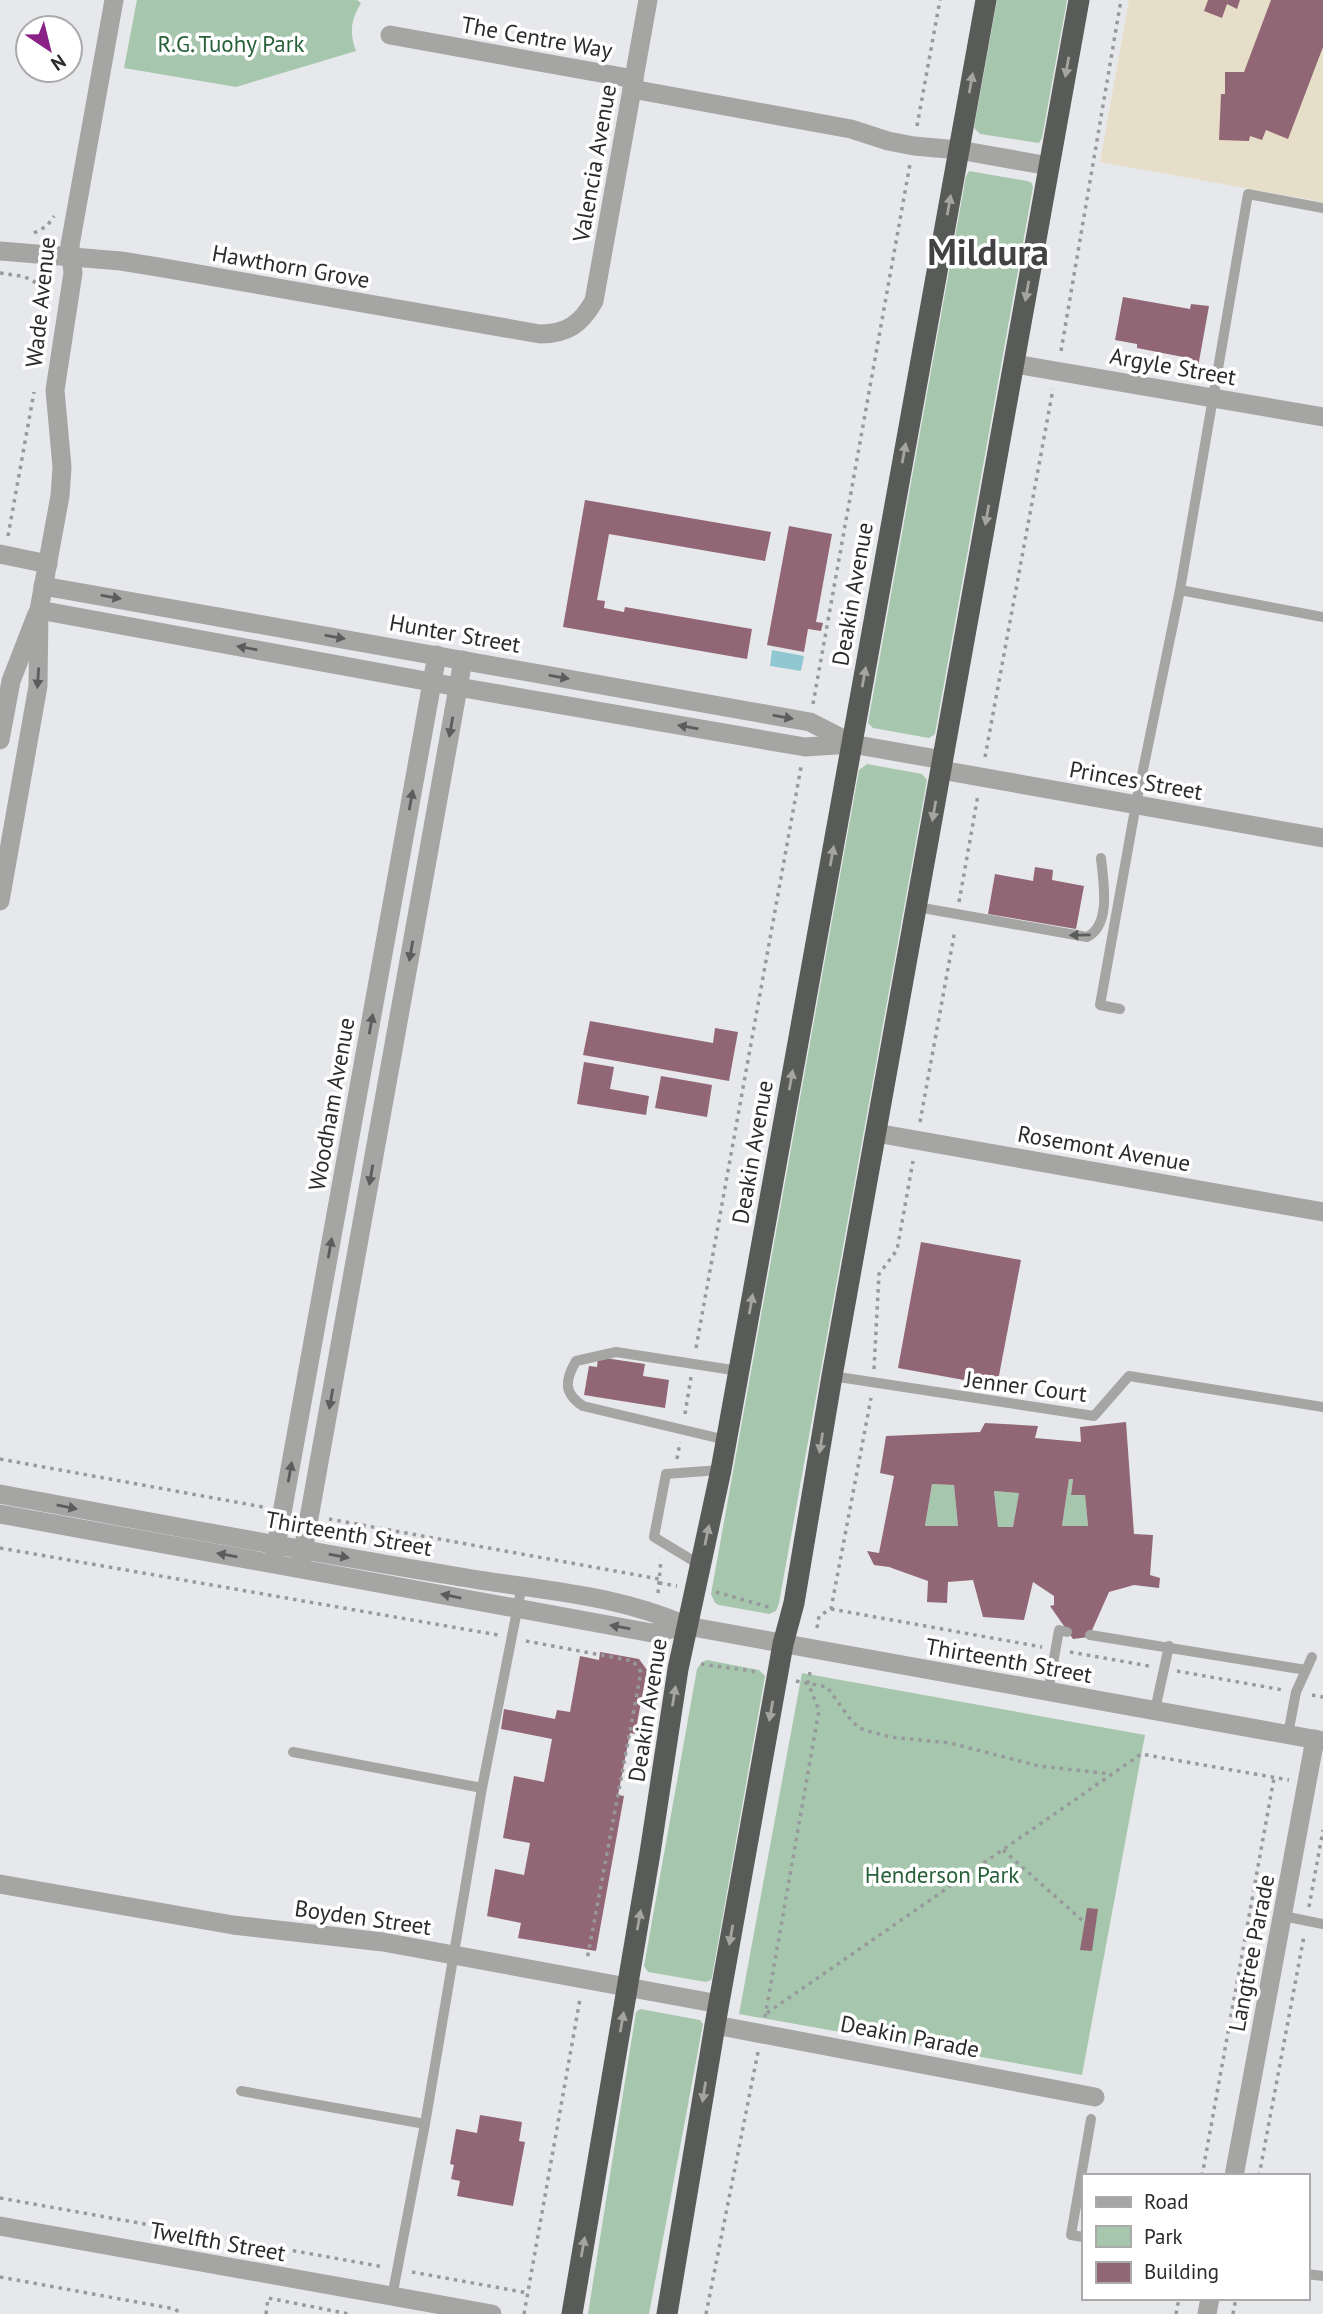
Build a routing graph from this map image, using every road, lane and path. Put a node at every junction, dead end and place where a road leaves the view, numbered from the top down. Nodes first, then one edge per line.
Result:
1 (114, 0) edge
2 (648, 0) edge
3 (940, 0) edge
4 (986, 0) edge
5 (1079, 0) edge
6 (1121, 0) edge
7 (390, 35) dead end
8 (633, 84) junction
9 (915, 140) junction
10 (958, 150) junction
11 (1049, 166) junction
12 (1323, 208) edge
13 (55, 210) dead end
14 (28, 234) dead end
15 (0, 251) edge
16 (72, 258) junction
17 (0, 273) edge
18 (47, 310) dead end
19 (572, 328) joint
20 (1015, 364) junction
21 (1057, 370) junction
22 (35, 383) dead end
23 (1214, 398) junction
24 (1323, 417) edge
25 (8, 536) dead end
26 (0, 554) edge
27 (48, 564) junction
28 (43, 586) junction
29 (1180, 590) junction
30 (39, 610) junction
31 (1323, 617) edge
32 (437, 655) junction
33 (463, 660) junction
34 (433, 682) junction
35 (458, 687) junction
36 (810, 722) junction
37 (0, 740) edge
38 (852, 744) junction
39 (805, 747) junction
40 (942, 765) junction
41 (981, 778) junction
42 (1136, 804) junction
43 (1323, 838) edge
44 (1101, 858) dead end
45 (0, 901) edge
46 (917, 907) junction
47 (957, 914) junction
48 (1120, 1009) dead end
49 (876, 1133) junction
50 (917, 1139) junction
51 (1323, 1212) edge
52 (693, 1365) junction
53 (739, 1371) junction
54 (832, 1376) junction
55 (874, 1384) junction
56 (1323, 1407) edge
57 (682, 1430) junction
58 (727, 1440) junction
59 (722, 1470) junction
60 (675, 1473) junction
61 (0, 1494) edge
62 (0, 1514) edge
63 (662, 1542) junction
64 (0, 1548) edge
65 (274, 1554) junction
66 (302, 1558) junction
67 (701, 1566) junction
68 (659, 1583) junction
69 (522, 1585) junction
70 (696, 1588) junction
71 (518, 1609) junction
72 (831, 1609) junction
73 (657, 1612) junction
74 (793, 1612) junction
75 (687, 1626) junction
76 (1067, 1632) dead end
77 (1090, 1634) dead end
78 (513, 1638) junction
79 (783, 1644) junction
80 (1169, 1646) junction
81 (813, 1650) junction
82 (1056, 1650) junction
83 (1312, 1657) dead end
84 (680, 1661) junction
85 (1164, 1669) junction
86 (1306, 1670) junction
87 (777, 1679) junction
88 (808, 1683) junction
89 (1048, 1692) junction
90 (1296, 1692) junction
91 (1323, 1697) edge
92 (1155, 1710) junction
93 (1288, 1734) junction
94 (1319, 1740) edge
95 (293, 1752) dead end
96 (1111, 1773) junction
97 (1274, 1777) junction
98 (1289, 1780) dead end
99 (482, 1788) junction
100 (1323, 1830) edge
101 (1003, 1850) junction
102 (0, 1884) edge
103 (1283, 1916) junction
104 (1307, 1921) junction
105 (1084, 1922) dead end
106 (1323, 1924) edge
107 (454, 1955) junction
108 (585, 1971) junction
109 (628, 1988) junction
110 (719, 2004) junction
111 (764, 2024) junction
112 (715, 2025) junction
113 (241, 2091) dead end
114 (1096, 2097) dead end
115 (1091, 2119) dead end
116 (425, 2124) junction
117 (1202, 2174) edge
118 (1234, 2174) edge
119 (1259, 2174) edge
120 (0, 2199) edge
121 (0, 2226) edge
122 (1082, 2237) edge
123 (397, 2270) junction
124 (0, 2277) edge
125 (528, 2293) junction
126 (391, 2297) junction
127 (435, 2309) edge
128 (181, 2314) edge
129 (265, 2314) edge
130 (349, 2314) edge
131 (492, 2314) edge
132 (524, 2314) edge
133 (572, 2314) edge
134 (667, 2314) edge
135 (706, 2314) edge

1 - 16 street, Wade Avenue
2 - 8 street, Valencia Avenue
3 - 9 path
10 -> 4 highway, Deakin Avenue
5 -> 11 highway
6 - 21 path
7 - 8 street, The Centre Way
8 - 9 street, The Centre Way
8 - 19 street, Valencia Avenue
9 - 10 street, The Centre Way
9 - 36 path
10 - 11 street, The Centre Way
38 -> 10 highway, Deakin Avenue
11 -> 20 highway
12 - 23 lane
13 - 14 path
15 - 16 street, Hawthorn Grove
16 - 19 street, Hawthorn Grove
16 - 27 street, Wade Avenue
17 - 18 path
20 - 21 street, Argyle Street
20 -> 40 highway
21 - 23 street, Argyle Street
21 - 41 path
22 - 25 path
23 - 24 street, Argyle Street
23 - 29 lane
26 - 27 street
27 - 28 street, Wade Avenue
28 - 30 street, Wade Avenue
28 -> 32 street, Hunter Street
29 - 31 lane
29 - 42 lane
34 -> 30 street, Hunter Street
30 - 37 street, Wade Avenue
30 -> 45 street, Wade Avenue
32 - 33 street, Hunter Street
32 - 34 street, Woodham Avenue
33 - 35 street
33 -> 36 street, Hunter Street
34 - 35 street, Hunter Street
65 -> 34 street, Woodham Avenue
39 -> 35 street, Hunter Street
35 -> 66 street
36 - 38 street, Hunter Street
38 - 39 street, Hunter Street
38 - 40 street, Hunter Street
53 -> 38 highway, Deakin Avenue
39 - 52 path
40 - 41 street, Princes Street
40 -> 46 highway
41 - 42 street, Princes Street
41 - 47 path
42 - 43 street, Princes Street
42 - 48 lane
44 -> 47 lane
46 - 47 lane
46 - 49 highway
47 - 50 path
49 - 50 street, Rosemont Avenue
49 - 54 highway
50 - 51 street, Rosemont Avenue
50 - 55 path
52 - 53 lane
52 - 57 path
52 - 57 lane
53 - 58 highway, Deakin Avenue
54 - 55 lane, Jenner Court
54 -> 74 highway
55 - 56 lane, Jenner Court
55 - 72 path
57 - 58 lane
57 - 60 path
58 - 59 highway, Deakin Avenue
59 - 60 lane
67 -> 59 highway, Deakin Avenue
60 - 63 lane
61 -> 65 street, Thirteenth Street
65 -> 62 street, Thirteenth Street
63 - 67 lane
63 - 68 path
64 - 78 path
65 - 66 street, Thirteenth Street
66 -> 69 street, Thirteenth Street
71 -> 66 street, Thirteenth Street
67 - 70 highway, Deakin Avenue
68 - 70 path
68 - 73 path
69 - 71 lane
69 - 73 street, Thirteenth Street
70 - 74 path
70 - 75 highway, Deakin Avenue
75 -> 71 street, Thirteenth Street
71 - 78 lane
72 - 81 path
72 - 82 path
73 - 75 street, Thirteenth Street
74 - 79 highway
75 - 79 street, Thirteenth Street
75 - 84 highway, Deakin Avenue
76 - 82 lane
77 - 80 lane
78 - 99 lane
78 - 108 path
79 - 81 street, Thirteenth Street
79 - 87 highway
80 - 85 lane
80 - 86 lane
81 - 88 path
81 - 89 street, Thirteenth Street
82 - 85 path
82 - 89 lane
83 - 86 lane
84 - 87 path
109 -> 84 highway, Deakin Avenue
85 - 90 path
85 - 92 lane
86 - 90 lane
87 - 88 path
87 -> 110 highway
88 - 96 path
88 - 111 path
89 - 92 street, Thirteenth Street
90 - 91 path
90 - 93 lane
92 - 93 street, Thirteenth Street
93 - 94 street, Thirteenth Street
94 - 103 street, Langtree Parade
95 - 99 lane
96 - 97 path
96 - 101 path
97 - 98 path
97 - 117 path
99 - 107 lane
100 - 104 path
101 - 105 path
101 - 111 path
102 - 107 street, Boyden Street
103 - 104 lane
103 - 118 street, Langtree Parade
104 - 106 lane
104 - 119 path
107 - 108 street, Boyden Street
107 - 116 lane
108 - 109 street, Boyden Street
108 - 125 path
109 - 110 street, Boyden Street
133 -> 109 highway, Deakin Avenue
110 - 112 highway
111 - 112 street, Deakin Parade
111 - 114 street, Deakin Parade
111 - 135 path
112 -> 134 highway
113 - 116 lane
115 - 122 lane
116 - 123 lane
120 - 123 path
121 - 126 street, Twelfth Street
123 - 125 path
123 - 126 lane
124 - 128 path
125 - 132 path
126 - 127 street, Twelfth Street
127 - 131 street, Twelfth Street
129 - 130 path

